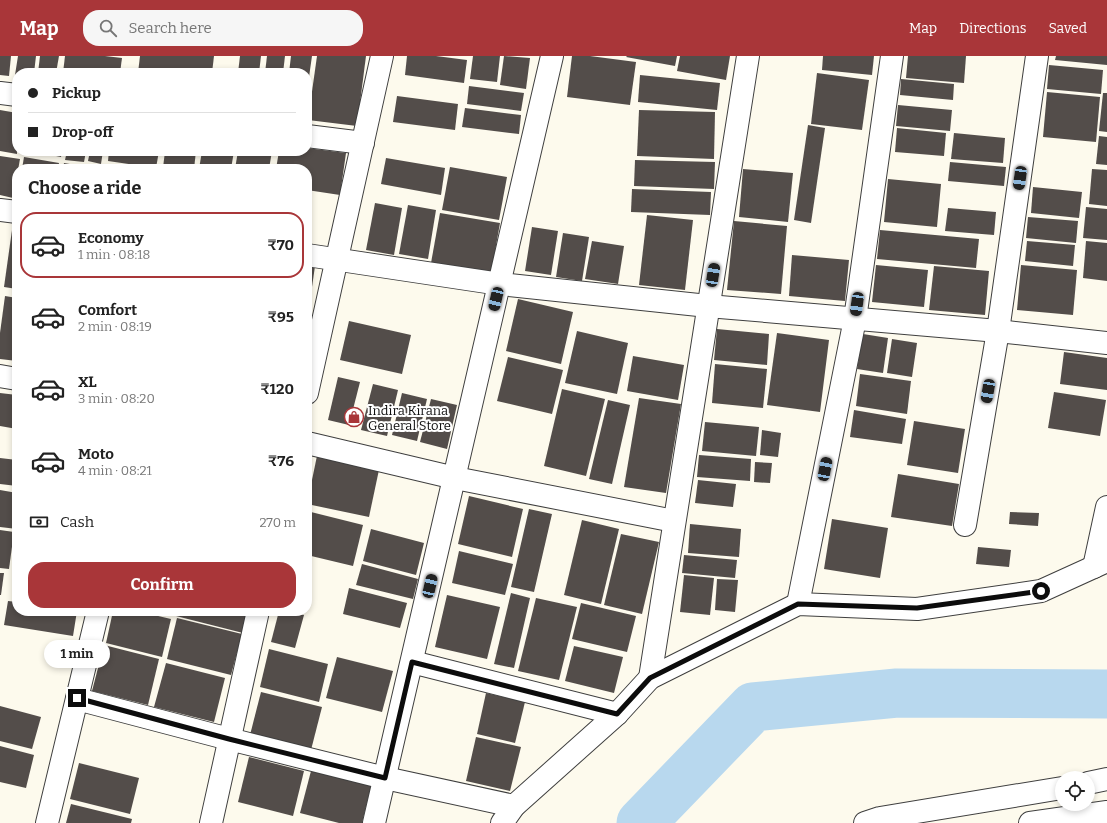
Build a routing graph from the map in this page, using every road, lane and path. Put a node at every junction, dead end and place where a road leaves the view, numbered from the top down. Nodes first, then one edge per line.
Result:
1 (382, 56) edge
2 (552, 56) edge
3 (748, 56) edge
4 (892, 56) edge
5 (1037, 56) edge
6 (0, 93) edge
7 (12, 94) edge
8 (312, 137) edge
9 (362, 143) junction
10 (0, 210) edge
11 (12, 211) edge
12 (312, 256) edge
13 (337, 260) junction
14 (500, 284) junction
15 (708, 306) junction
16 (855, 319) junction
17 (998, 331) junction
18 (1107, 343) edge
19 (312, 371) edge
20 (0, 376) edge
21 (12, 378) edge
22 (312, 444) edge
23 (455, 478) junction
24 (1107, 507) edge
25 (674, 521) junction
26 (966, 525) dead end
27 (1100, 564) edge
28 (798, 604) junction
29 (97, 616) edge
30 (257, 616) edge
31 (412, 662) junction
32 (650, 678) junction
33 (77, 698) junction
34 (617, 714) junction
35 (229, 739) junction
36 (385, 778) junction
37 (1107, 779) edge
38 (1095, 782) edge
39 (1055, 789) edge
40 (1107, 812) edge
41 (508, 815) edge
42 (47, 823) edge
43 (211, 823) edge
44 (374, 823) edge
45 (865, 823) edge
46 (1030, 823) edge

1 - 9 street
2 - 14 street
3 - 15 street
4 - 16 street
5 - 17 street
6 - 7 street
8 - 9 street
9 - 13 street
10 - 11 street
12 - 13 street
13 - 14 street
13 - 19 street
14 - 15 street
14 - 23 street
15 - 16 street
15 - 25 street
16 - 17 street
16 - 28 street
17 - 18 street
17 - 26 street
20 - 21 street
22 - 23 street
23 - 25 street
23 - 31 street
24 - 27 street
25 - 32 street
27 - 28 street
28 - 32 street
29 - 33 street
30 - 35 street
31 - 34 street
31 - 36 street
32 - 34 street
33 - 35 street
33 - 42 street
34 - 41 street
35 - 36 street
35 - 43 street
36 - 41 street
36 - 44 street
37 - 38 street
39 - 45 street
40 - 46 street

